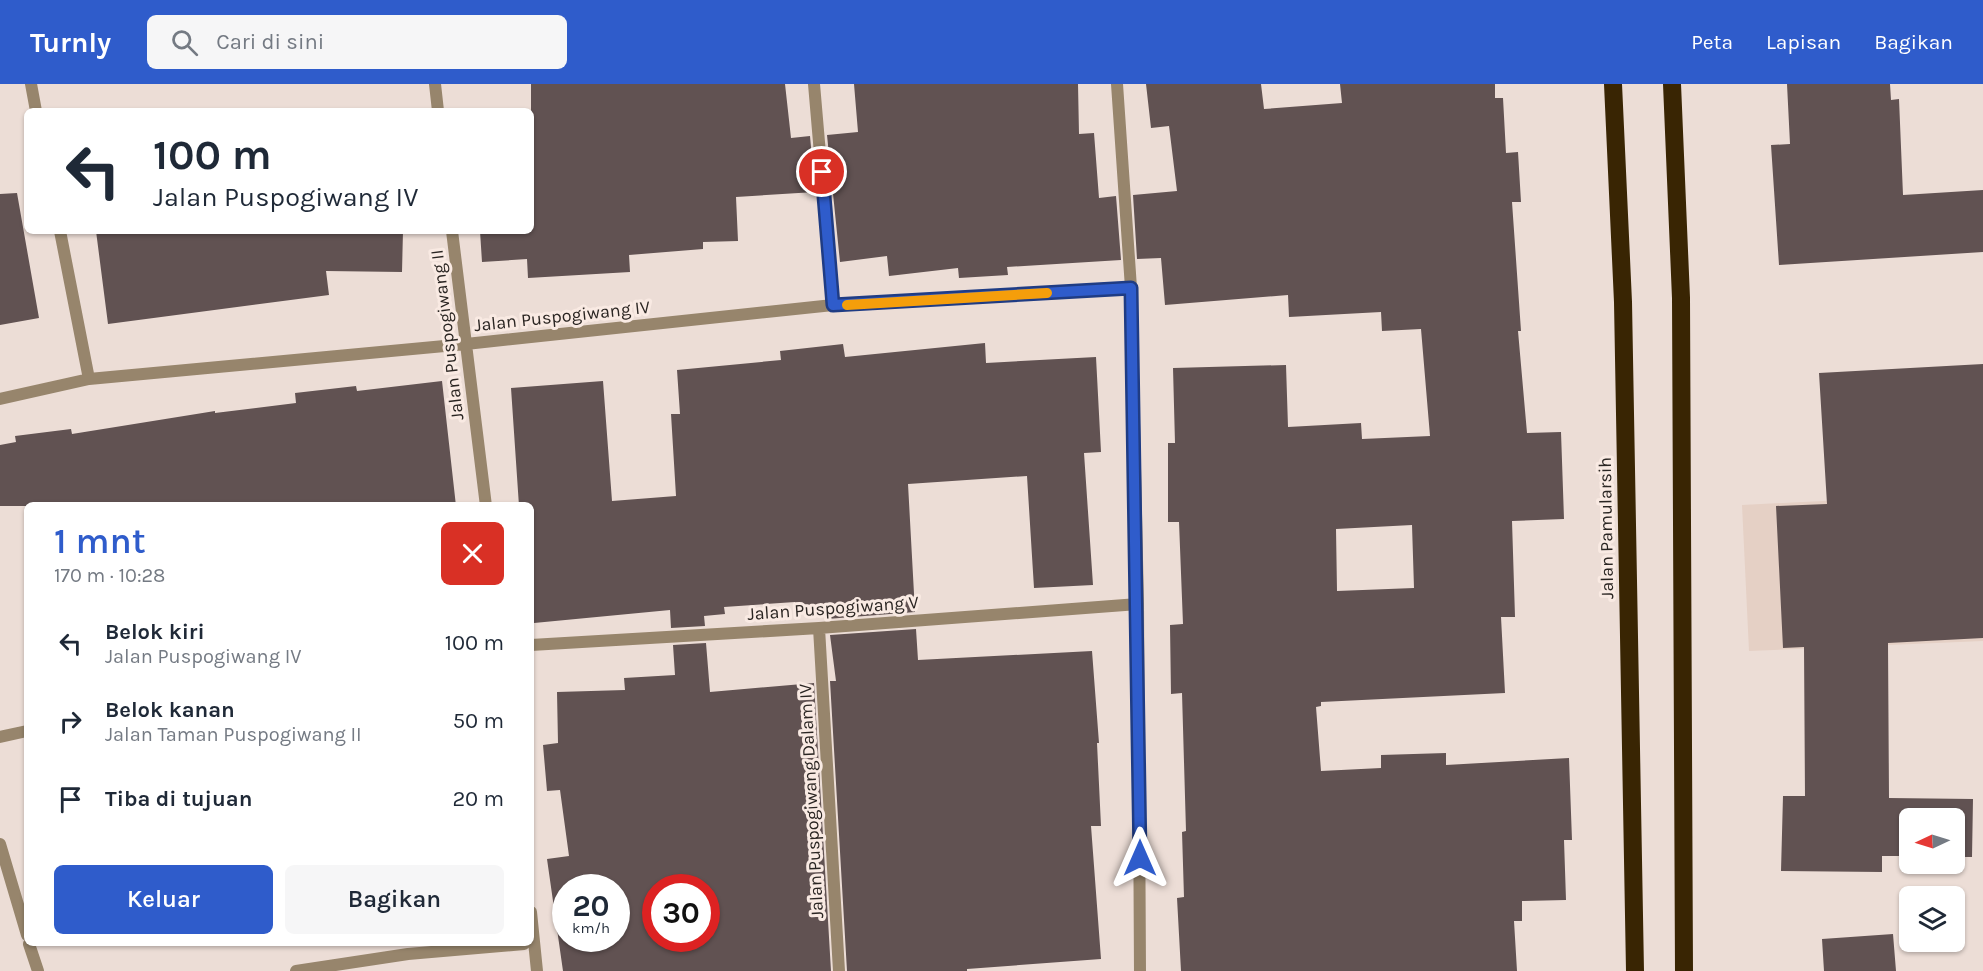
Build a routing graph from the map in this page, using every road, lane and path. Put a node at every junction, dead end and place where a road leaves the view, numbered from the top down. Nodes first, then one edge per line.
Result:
1 (31, 84) edge
2 (435, 84) edge
3 (814, 84) edge
4 (1117, 84) edge
5 (1613, 84) edge
6 (1672, 84) edge
7 (35, 108) edge
8 (438, 108) edge
9 (61, 234) edge
10 (452, 234) edge
11 (1131, 288) junction
12 (833, 305) junction
13 (466, 344) junction
14 (89, 379) junction
15 (0, 399) edge
16 (486, 502) edge
17 (1138, 604) junction
18 (819, 628) junction
19 (534, 645) edge
20 (24, 732) edge
21 (0, 737) edge
22 (0, 843) edge
23 (24, 925) edge
24 (30, 946) edge
25 (497, 946) edge
26 (531, 946) edge
27 (38, 971) edge
28 (296, 971) edge
29 (537, 971) edge
30 (839, 971) edge
31 (1140, 971) edge
32 (1635, 971) edge
33 (1683, 971) edge

1 - 7 street
2 - 8 street
3 - 12 street
4 - 11 street
5 - 32 highway, Jalan Pamularsih
6 - 33 highway
9 - 14 street
10 - 13 street, Jalan Puspogiwang II
11 - 12 street, Jalan Puspogiwang IV
11 - 17 street
12 - 13 street, Jalan Puspogiwang IV
13 - 14 street, Jalan Puspogiwang IV
13 - 16 street, Jalan Puspogiwang II
14 - 15 street, Jalan Puspogiwang IV
17 - 18 street, Jalan Puspogiwang V
17 - 31 street
18 - 19 street, Jalan Puspogiwang V
18 - 30 street, Jalan Puspogiwang Dalam IV
20 - 21 street
22 - 23 street
24 - 27 street
25 - 28 street
26 - 29 street

